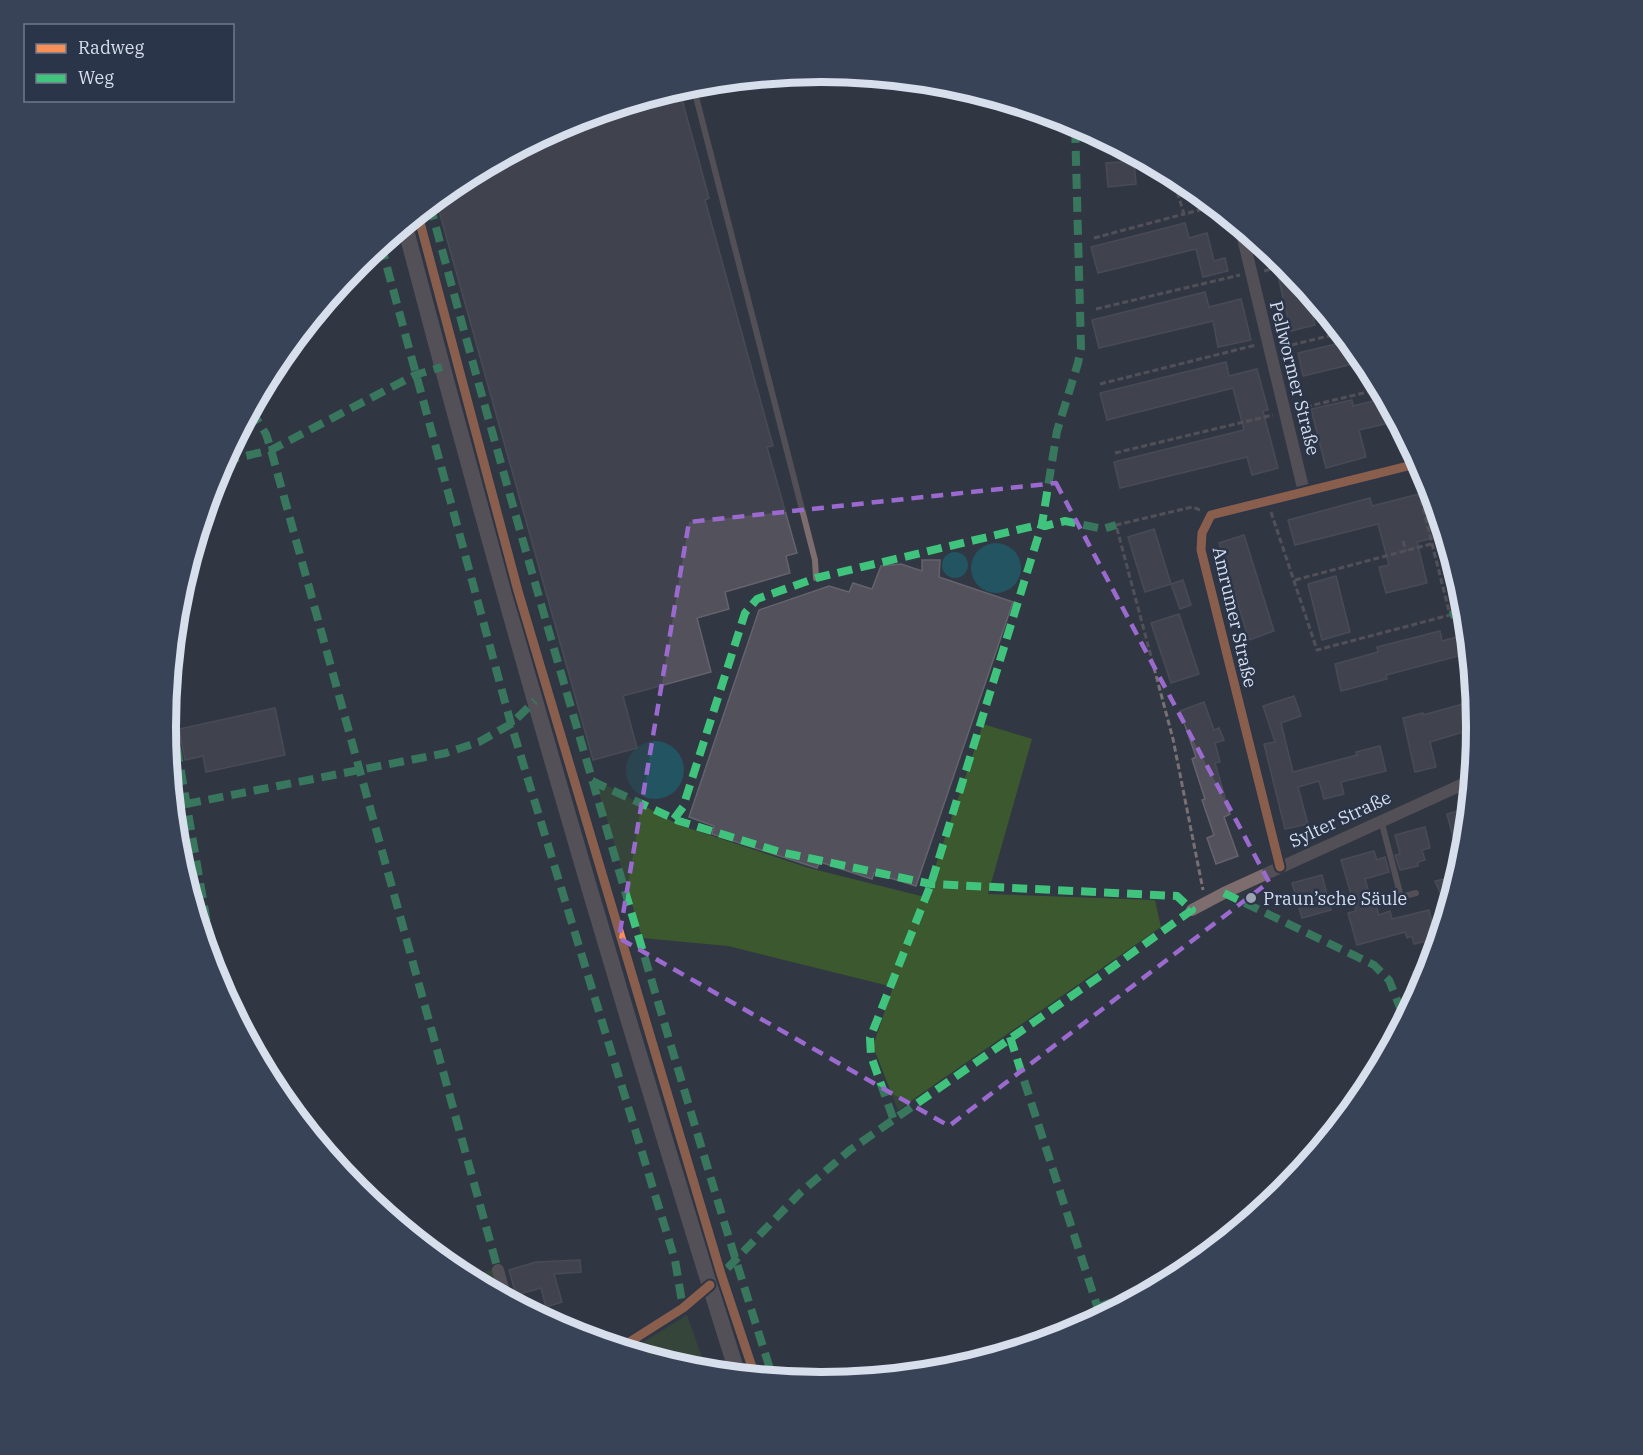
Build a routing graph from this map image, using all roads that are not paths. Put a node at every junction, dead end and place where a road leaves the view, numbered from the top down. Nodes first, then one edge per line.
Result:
1 (696, 95) edge
2 (407, 234) edge
3 (1243, 240) edge
4 (1410, 465) edge
5 (1304, 492) junction
6 (816, 578) dead end
7 (1464, 784) edge
8 (1381, 820) junction
9 (1280, 867) junction
10 (1416, 893) dead end
11 (1192, 910) dead end
12 (498, 1270) dead end
13 (710, 1285) junction
14 (503, 1288) edge
15 (629, 1343) edge
16 (735, 1367) edge

1 - 6 lane
2 - 13 main road
3 - 5 street, Pellwormer Straße
4 - 5 street
5 - 9 street, Amrumer Straße
7 - 8 street, Sylter Straße
8 - 9 street, Sylter Straße
8 - 10 lane
9 - 11 street, Sylter Straße
12 - 14 street
13 - 15 street
13 - 16 main road

